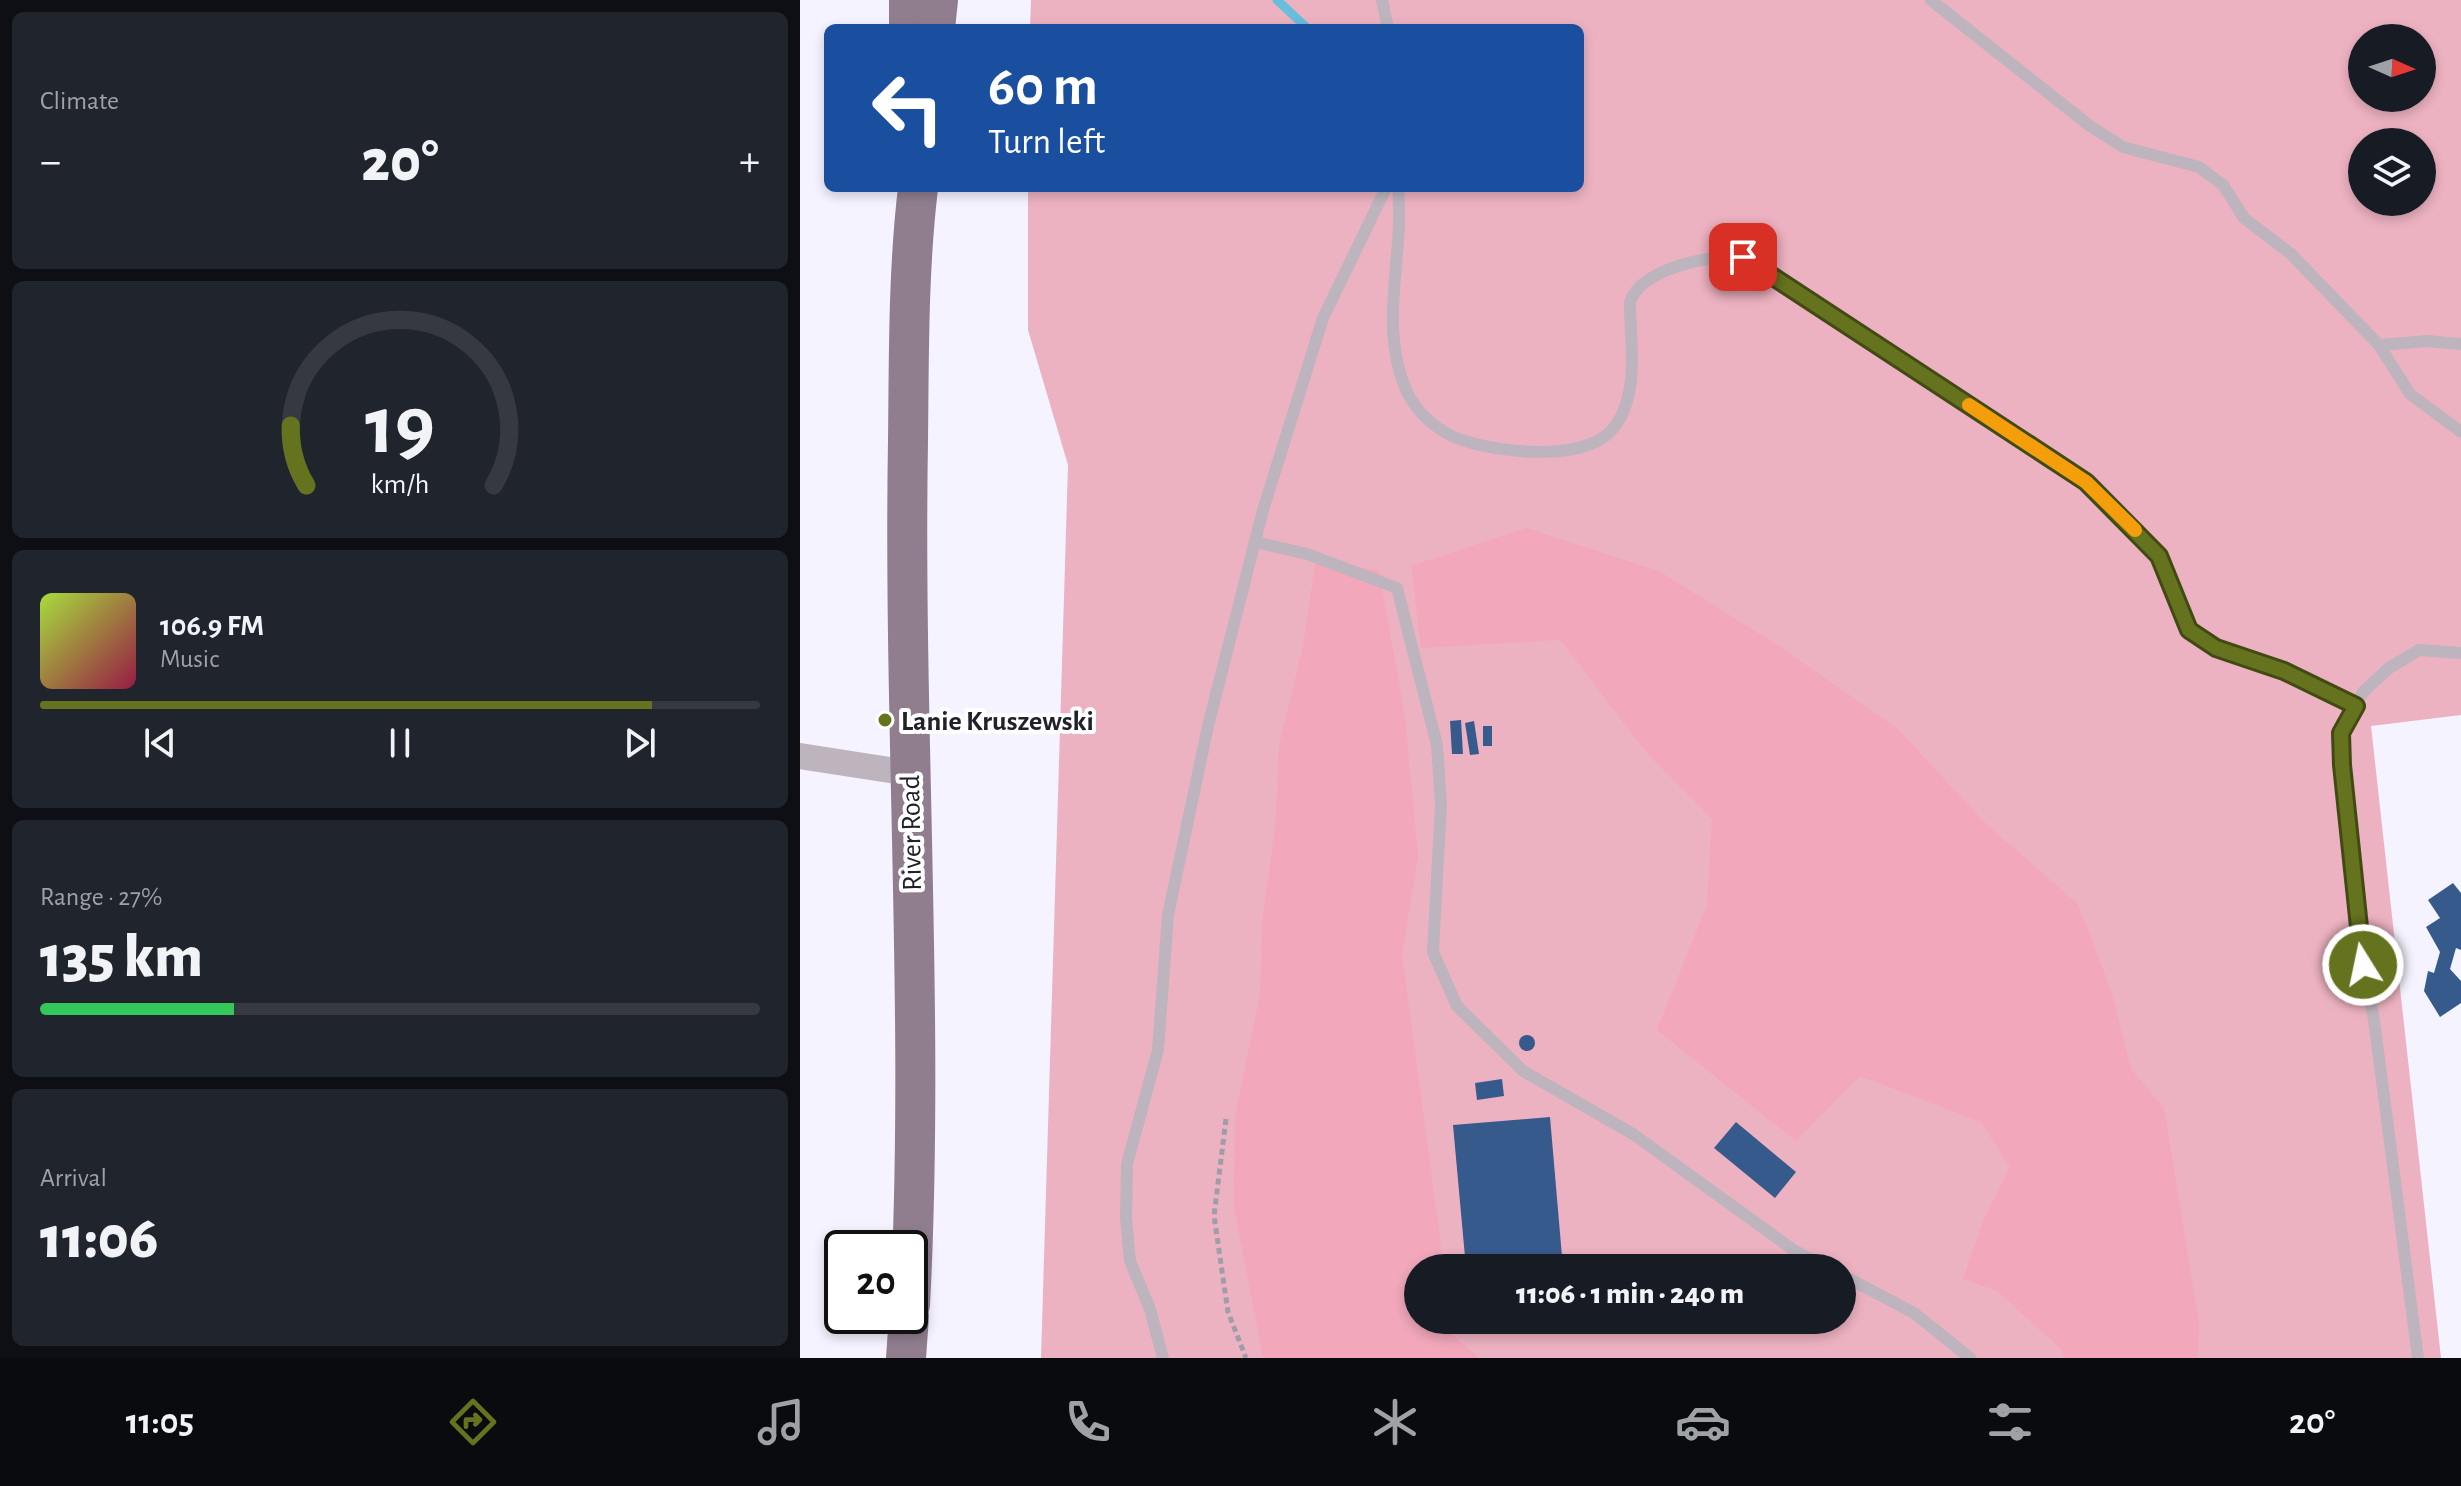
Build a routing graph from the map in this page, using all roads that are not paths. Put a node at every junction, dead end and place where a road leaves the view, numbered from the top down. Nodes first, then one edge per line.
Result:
1 (909, 0) edge
2 (938, 0) edge
3 (1382, 0) edge
4 (1931, 0) edge
5 (909, 24) edge
6 (935, 24) edge
7 (1387, 24) edge
8 (1384, 192) edge
9 (1398, 192) edge
10 (915, 198) edge
11 (2461, 344) edge
12 (2379, 345) junction
13 (2461, 432) edge
14 (1255, 542) junction
15 (2461, 653) edge
16 (2356, 706) junction
17 (800, 756) edge
18 (909, 773) junction
19 (913, 1230) edge
20 (1801, 1254) edge
21 (1856, 1282) edge
22 (908, 1334) edge
23 (906, 1358) edge
24 (1163, 1358) edge
25 (1970, 1358) edge
26 (2418, 1358) edge

1 - 5 main road
2 - 6 main road
3 - 7 lane
4 - 12 lane
8 - 14 lane
9 - 16 lane
10 - 18 main road, River Road
11 - 12 lane
12 - 13 lane
14 - 20 lane
14 - 24 lane
15 - 16 lane
16 - 26 lane
17 - 18 street
18 - 19 main road, River Road
21 - 25 lane
22 - 23 main road

